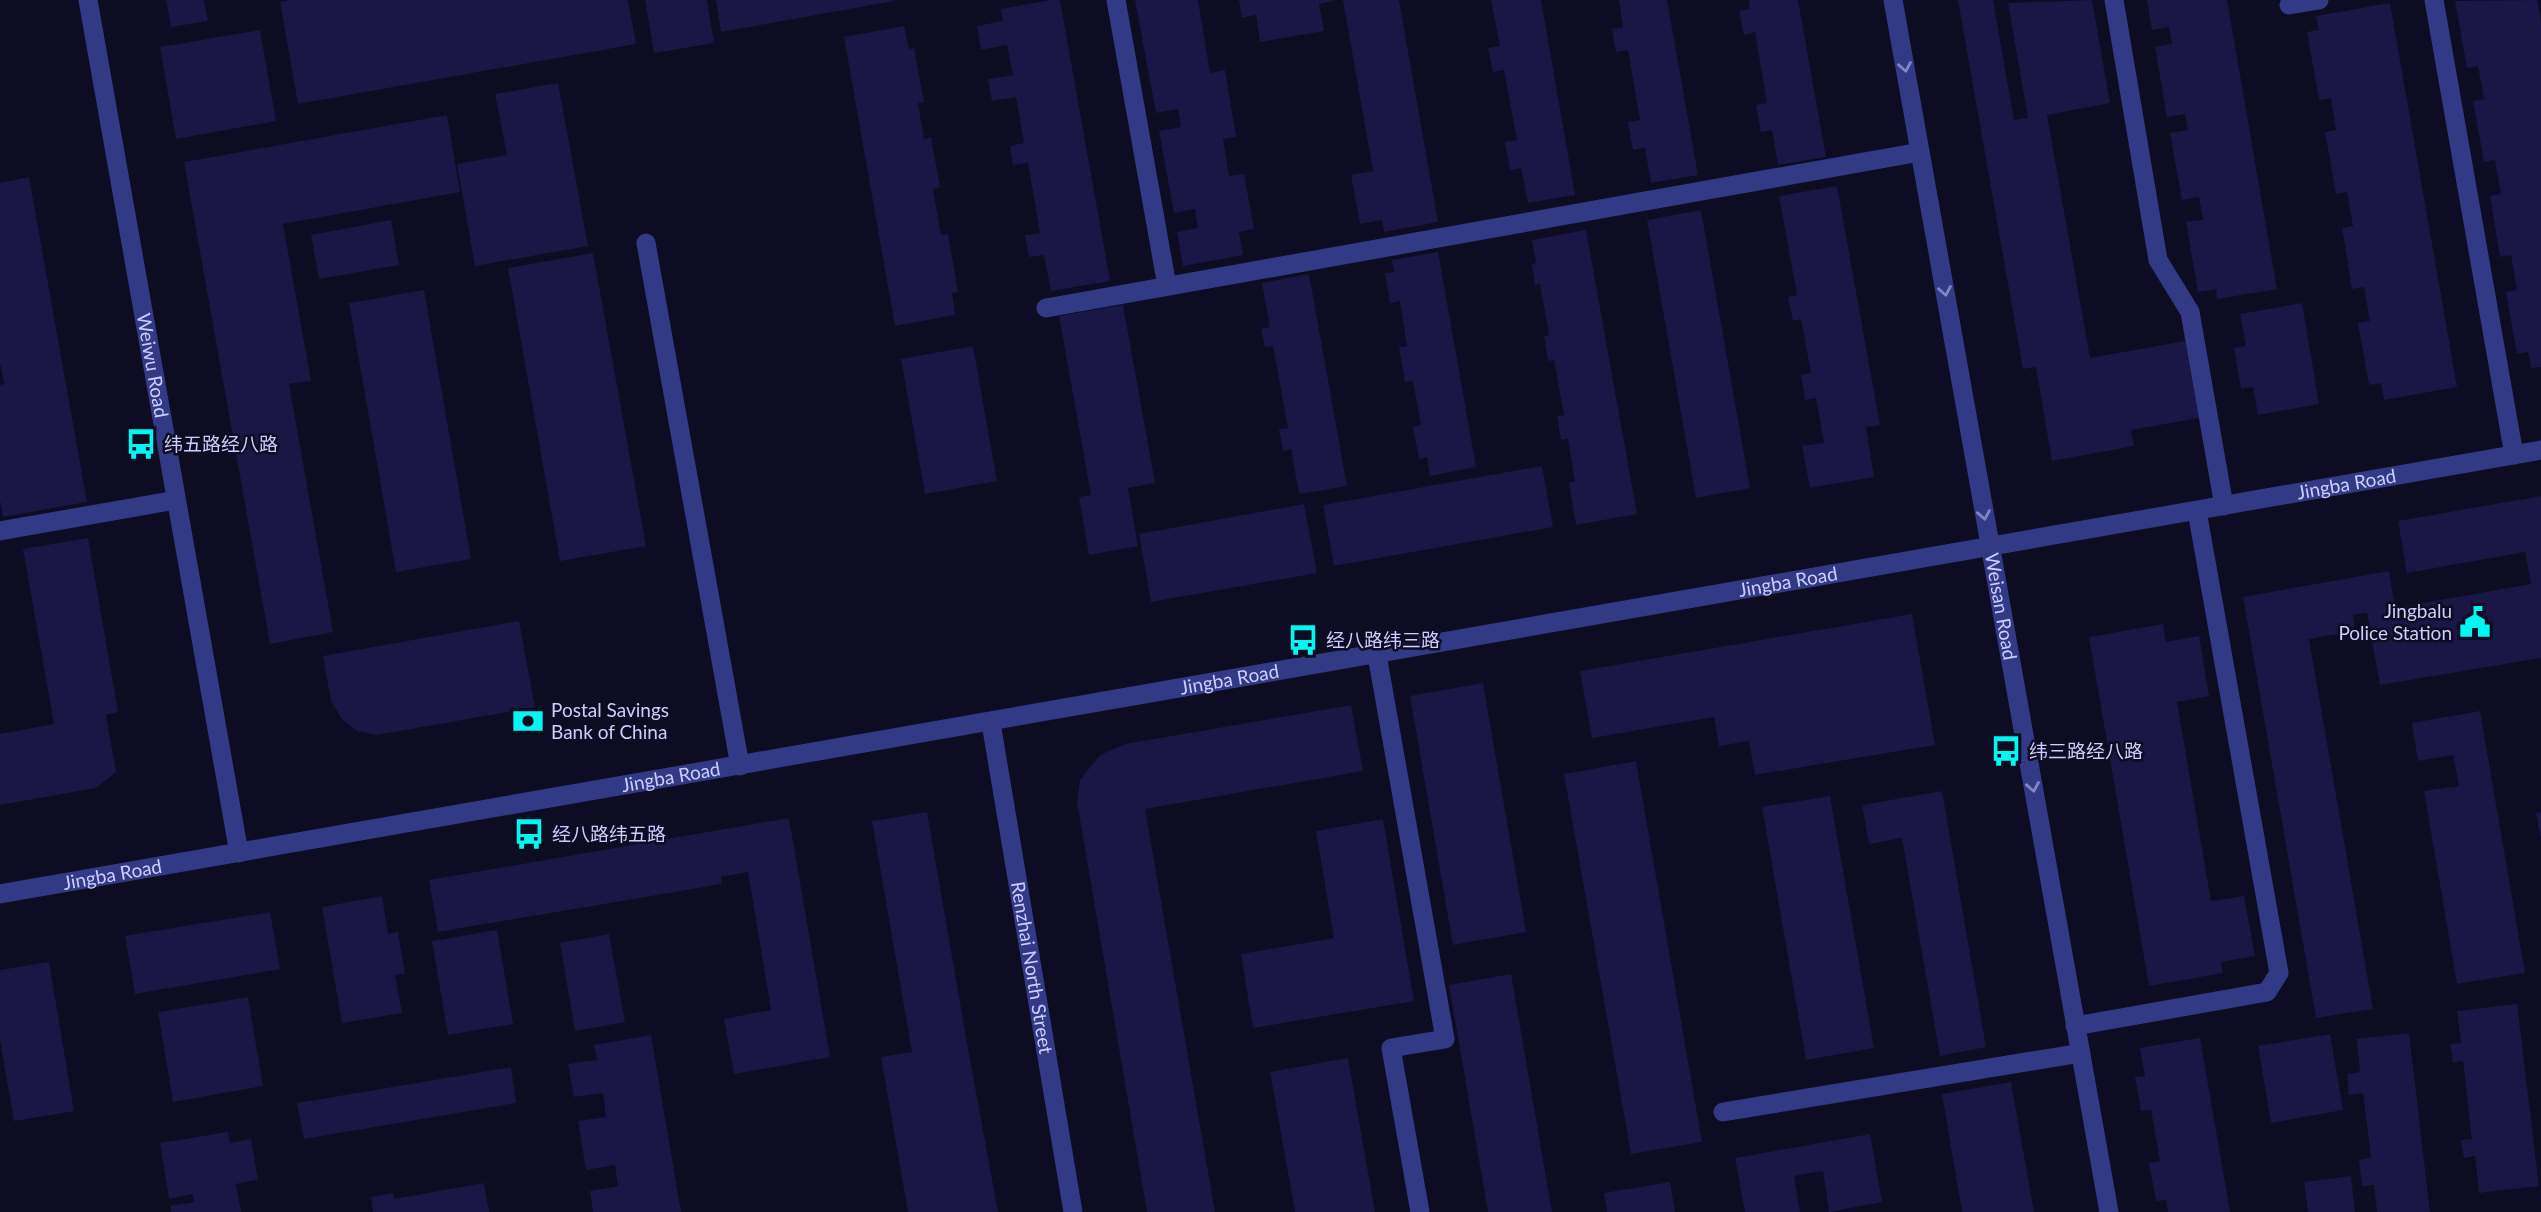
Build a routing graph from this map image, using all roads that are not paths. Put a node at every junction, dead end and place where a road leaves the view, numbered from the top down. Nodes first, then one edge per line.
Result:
1 (88, 0) edge
2 (1116, 0) edge
3 (1893, 0) edge
4 (2113, 0) edge
5 (2319, 0) edge
6 (2434, 0) edge
7 (2289, 5) dead end
8 (1920, 152) junction
9 (646, 243) dead end
10 (1167, 286) junction
11 (1045, 308) dead end
12 (2541, 450) edge
13 (2514, 455) junction
14 (176, 500) junction
15 (2224, 506) junction
16 (2197, 511) junction
17 (0, 531) edge
18 (1990, 547) junction
19 (1377, 655) junction
20 (991, 723) junction
21 (740, 766) junction
22 (239, 853) junction
23 (0, 894) edge
24 (2075, 1026) junction
25 (2081, 1053) junction
26 (1723, 1112) dead end
27 (1073, 1212) edge
28 (1420, 1212) edge
29 (2109, 1212) edge

1 - 14 street, Weiwu Road
2 - 10 street
3 -> 8 street, Weisan Road
4 - 15 street
5 - 7 street
6 - 13 street
8 - 10 street
8 -> 18 street, Weisan Road
9 - 21 street
10 - 11 street
12 - 13 street, Jingba Road
13 - 15 street, Jingba Road
14 - 17 street
14 - 22 street, Weiwu Road
15 - 16 street, Jingba Road
16 - 18 street, Jingba Road
16 - 24 street
18 - 19 street, Jingba Road
18 -> 24 street, Weisan Road
19 - 20 street, Jingba Road
19 - 28 street
20 - 21 street, Jingba Road
20 - 27 street, Renzhai North Street
21 - 22 street, Jingba Road
22 - 23 street, Jingba Road
24 - 25 street, Weisan Road
25 - 26 street
25 - 29 street, Weisan Road

